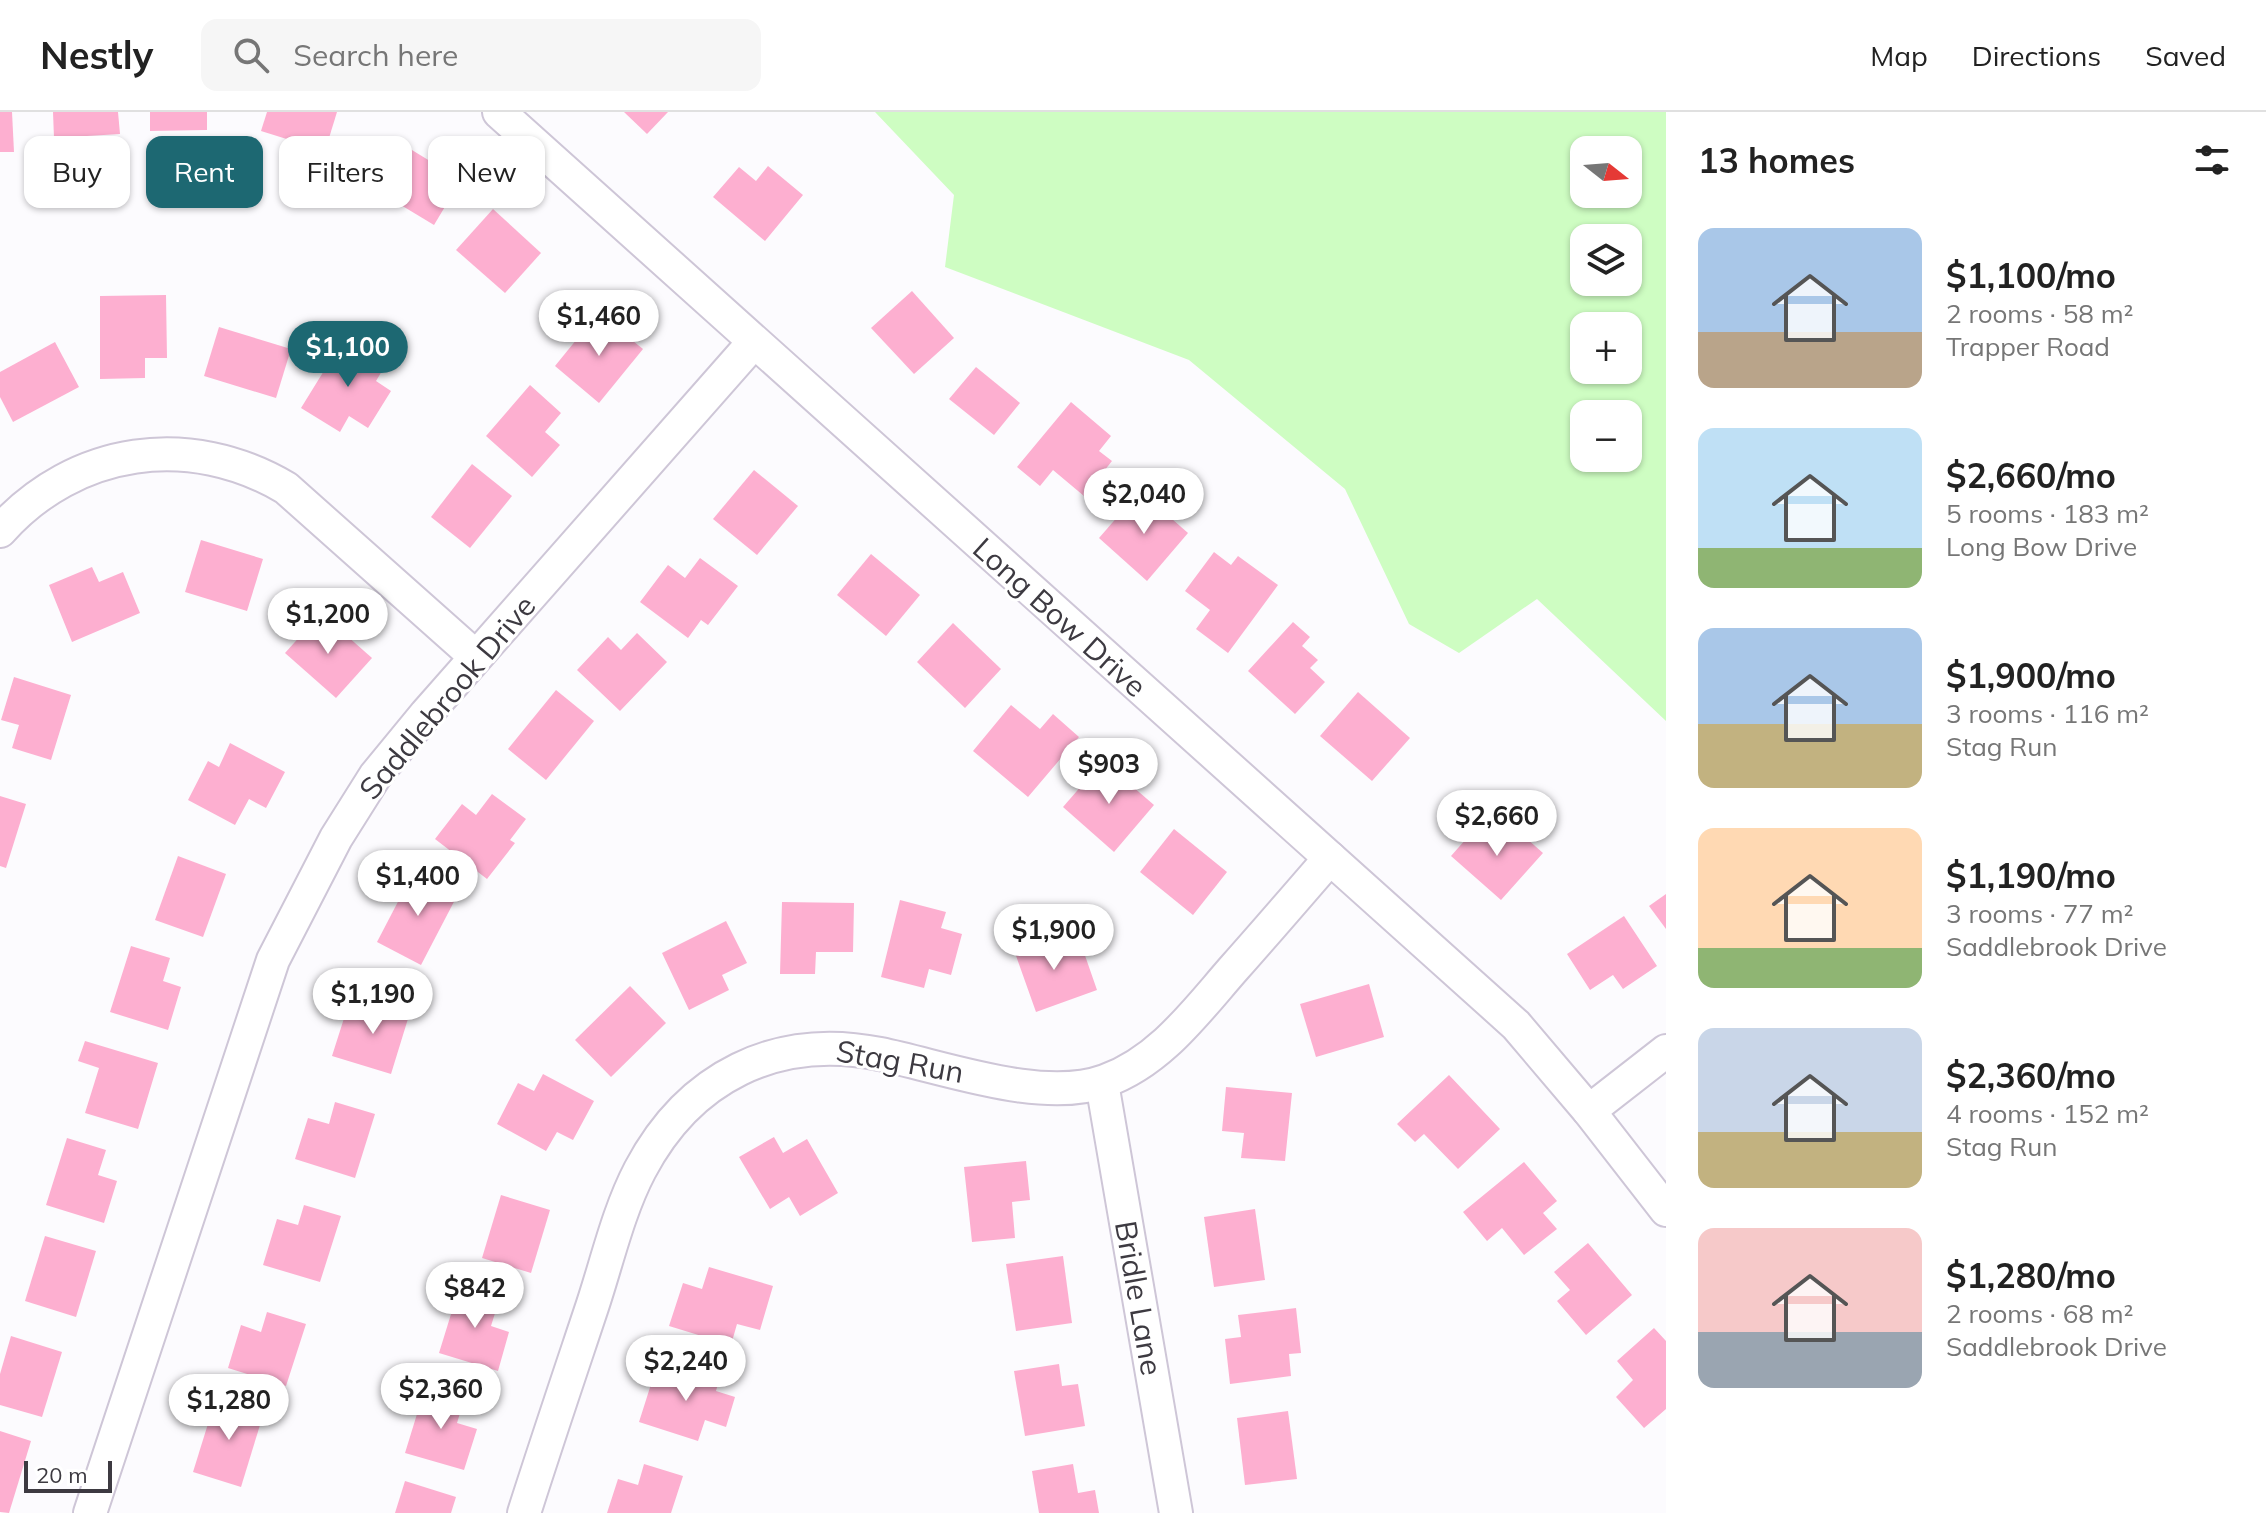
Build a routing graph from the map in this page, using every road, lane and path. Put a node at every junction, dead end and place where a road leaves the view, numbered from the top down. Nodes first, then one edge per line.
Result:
1 (499, 112) edge
2 (753, 343) junction
3 (0, 531) edge
4 (476, 657) junction
5 (1330, 858) junction
6 (1666, 1051) edge
7 (1102, 1083) junction
8 (1589, 1111) junction
9 (1666, 1210) edge
10 (90, 1513) edge
11 (524, 1513) edge
12 (1176, 1513) edge

1 - 2 street, Long Bow Drive
2 - 4 street, Saddlebrook Drive
2 - 5 street, Long Bow Drive
3 - 4 street
4 - 10 street, Saddlebrook Drive
5 - 7 street, Stag Run
5 - 8 street, Long Bow Drive
6 - 8 street
7 - 11 street, Stag Run
7 - 12 street, Bridle Lane
8 - 9 street, Long Bow Drive

